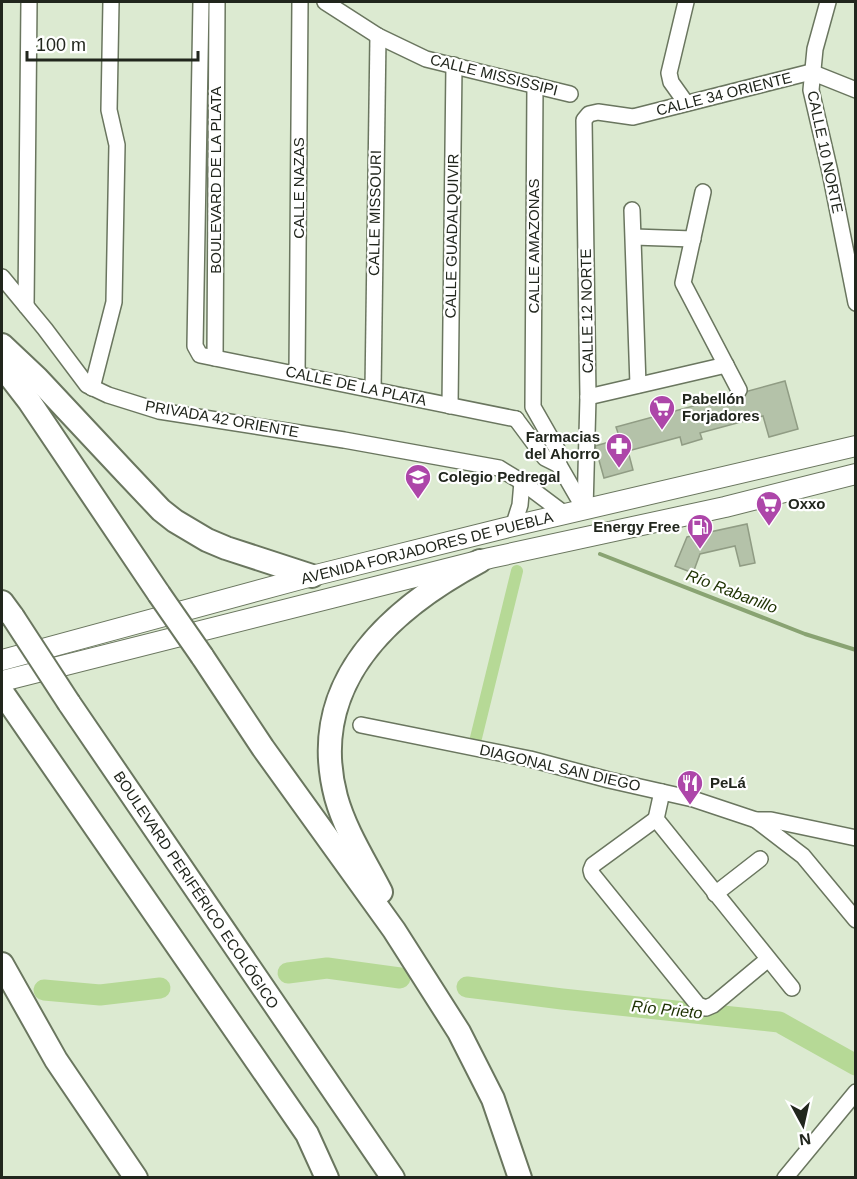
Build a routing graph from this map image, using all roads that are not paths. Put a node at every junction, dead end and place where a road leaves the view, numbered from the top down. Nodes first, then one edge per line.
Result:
1 (29, 2) edge
2 (111, 2) edge
3 (201, 2) edge
4 (217, 2) edge
5 (300, 2) edge
6 (325, 2) edge
7 (686, 2) edge
8 (828, 2) edge
9 (378, 36) junction
10 (454, 65) junction
11 (812, 72) junction
12 (535, 85) junction
13 (855, 90) edge
14 (570, 94) dead end
15 (686, 103) junction
16 (589, 114) joint
17 (704, 192) dead end
18 (632, 210) dead end
19 (634, 237) junction
20 (693, 239) junction
21 (2, 277) edge
22 (855, 303) edge
23 (26, 306) junction
24 (2, 345) edge
25 (197, 351) joint
26 (215, 358) junction
27 (726, 365) junction
28 (2, 366) edge
29 (297, 374) junction
30 (638, 385) junction
31 (92, 388) junction
32 (373, 390) junction
33 (739, 390) dead end
34 (588, 397) junction
35 (450, 406) junction
36 (533, 407) junction
37 (516, 419) junction
38 (855, 447) edge
39 (559, 465) junction
40 (750, 471) junction
41 (855, 474) edge
42 (522, 482) junction
43 (725, 507) junction
44 (575, 513) junction
45 (513, 526) junction
46 (480, 561) junction
47 (312, 576) junction
48 (7, 609) edge
49 (2, 660) edge
50 (2, 681) edge
51 (2, 692) edge
52 (361, 725) dead end
53 (662, 792) junction
54 (656, 819) junction
55 (756, 820) junction
56 (855, 838) edge
57 (760, 859) dead end
58 (715, 894) junction
59 (855, 920) edge
60 (394, 930) junction
61 (768, 960) junction
62 (2, 964) edge
63 (792, 988) dead end
64 (2, 996) edge
65 (56, 1060) junction
66 (855, 1092) edge
67 (136, 1178) edge
68 (327, 1178) edge
69 (393, 1178) edge
70 (520, 1178) edge
71 (785, 1178) edge

1 - 23 street
2 - 31 street
3 - 25 street, BOULEVARD DE LA PLATA
4 - 26 street, BOULEVARD DE LA PLATA
5 - 29 street, CALLE NAZAS
6 - 9 street, CALLE MISSISSIPI
7 - 15 street
8 - 11 street, CALLE 10 NORTE
9 - 10 street, CALLE MISSISSIPI
9 - 32 street, CALLE MISSOURI
10 - 12 street, CALLE MISSISSIPI
10 - 35 street, CALLE GUADALQUIVIR
11 - 13 street, CALLE 34 ORIENTE
11 - 15 street, CALLE 34 ORIENTE
11 - 22 street, CALLE 10 NORTE
12 - 14 street, CALLE MISSISSIPI
12 - 36 street, CALLE AMAZONAS
15 - 16 street, CALLE 34 ORIENTE
16 - 34 street, CALLE 12 NORTE
17 - 20 street
18 - 19 street
19 - 20 street
19 - 30 street
20 - 27 street
21 - 23 street
23 - 31 street
24 - 47 highway
25 - 26 street, CALLE DE LA PLATA
26 - 29 street, CALLE DE LA PLATA
27 - 30 street
27 - 33 street
28 - 60 highway, bridge
29 - 32 street, CALLE DE LA PLATA
30 - 34 street
31 - 42 street, PRIVADA 42 ORIENTE
32 - 35 street, CALLE DE LA PLATA
34 - 44 street, CALLE 12 NORTE
35 - 37 street, CALLE DE LA PLATA
36 - 37 street
36 - 39 street
37 - 39 street
38 - 40 main road, AVENIDA FORJADORES DE PUEBLA
39 - 44 street
40 - 43 main road
40 - 44 main road, AVENIDA FORJADORES DE PUEBLA
41 - 43 main road, AVENIDA FORJADORES DE PUEBLA
42 - 44 street, PRIVADA 42 ORIENTE
42 - 45 street
43 - 46 main road, AVENIDA FORJADORES DE PUEBLA
44 - 45 main road, AVENIDA FORJADORES DE PUEBLA
45 - 47 main road, AVENIDA FORJADORES DE PUEBLA
46 - 50 main road, AVENIDA FORJADORES DE PUEBLA
46 - 60 highway
47 - 49 main road, AVENIDA FORJADORES DE PUEBLA
48 - 69 highway, BOULEVARD PERIFÉRICO ECOLÓGICO, bridge
51 - 68 highway
52 - 53 street, DIAGONAL SAN DIEGO
53 - 54 street
53 - 55 street, DIAGONAL SAN DIEGO
54 - 58 street
54 - 61 street
55 - 56 street, DIAGONAL SAN DIEGO
55 - 59 street, DIAGONAL SAN DIEGO
57 - 58 street
58 - 61 street
60 - 70 highway
61 - 63 street
62 - 65 highway
64 - 65 highway
65 - 67 highway
66 - 71 street

